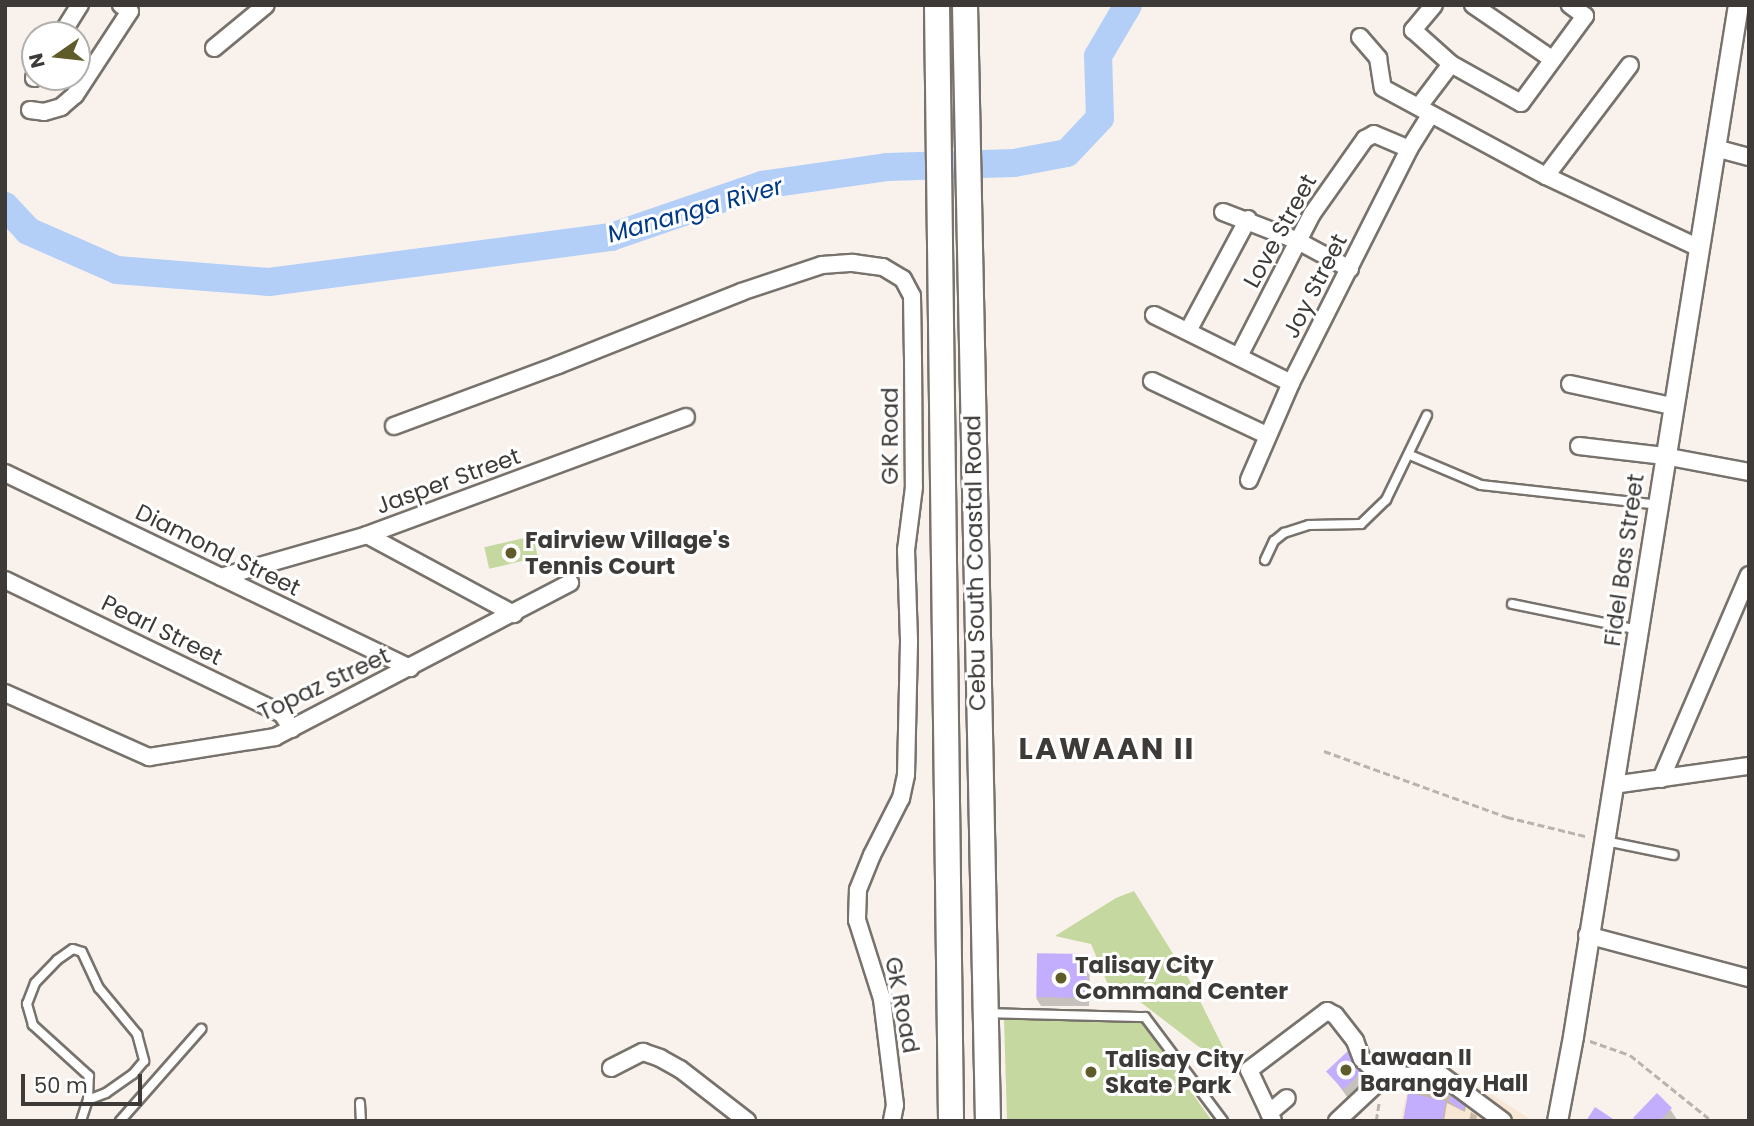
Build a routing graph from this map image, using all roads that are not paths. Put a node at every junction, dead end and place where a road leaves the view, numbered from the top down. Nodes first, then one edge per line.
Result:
1 (80, 5) edge
2 (121, 5) edge
3 (266, 5) edge
4 (937, 5) edge
5 (965, 5) edge
6 (1434, 5) edge
7 (1473, 5) edge
8 (1570, 5) edge
9 (1738, 5) edge
10 (70, 21) edge
11 (1360, 37) dead end
12 (214, 48) dead end
13 (1552, 59) junction
14 (1451, 64) junction
15 (1630, 65) dead end
16 (30, 110) dead end
17 (1425, 111) junction
18 (1715, 148) junction
19 (1409, 149) junction
20 (1749, 157) edge
21 (1546, 176) junction
22 (1223, 212) dead end
23 (1248, 219) junction
24 (1298, 241) junction
25 (1698, 247) junction
26 (1350, 269) junction
27 (1154, 315) dead end
28 (1188, 331) junction
29 (1239, 356) junction
30 (1152, 381) dead end
31 (1291, 383) junction
32 (1570, 384) dead end
33 (1672, 406) junction
34 (1427, 415) dead end
35 (686, 417) dead end
36 (394, 426) dead end
37 (1266, 435) junction
38 (1579, 446) dead end
39 (1410, 455) junction
40 (1664, 456) junction
41 (1749, 472) edge
42 (5, 473) edge
43 (1249, 480) dead end
44 (1658, 505) junction
45 (367, 536) junction
46 (1265, 560) dead end
47 (1749, 575) edge
48 (221, 577) junction
49 (5, 580) edge
50 (570, 583) dead end
51 (1512, 604) dead end
52 (514, 614) junction
53 (1639, 630) junction
54 (411, 668) junction
55 (5, 693) edge
56 (292, 729) junction
57 (1749, 766) edge
58 (1661, 779) junction
59 (1613, 785) junction
60 (1602, 840) junction
61 (1674, 855) dead end
62 (1587, 935) junction
63 (1749, 978) edge
64 (986, 1013) junction
65 (201, 1029) dead end
66 (611, 1068) dead end
67 (1385, 1076) junction
68 (1287, 1098) dead end
69 (88, 1100) junction
70 (360, 1103) dead end
71 (1271, 1117) edge
72 (80, 1121) edge
73 (120, 1121) edge
74 (361, 1121) edge
75 (747, 1121) edge
76 (892, 1121) edge
77 (951, 1121) edge
78 (988, 1121) edge
79 (1223, 1121) edge
80 (1337, 1121) edge
81 (1503, 1121) edge
82 (1557, 1121) edge

1 - 10 street
2 - 16 street
3 - 12 street
4 - 77 highway, Cebu South Coastal Road
5 - 64 highway, Cebu South Coastal Road
6 - 14 street
7 - 13 street
8 - 13 street
9 - 18 street, Fidel Bas Street
11 - 17 street
13 - 14 street
14 - 17 street, Joy Street
15 - 21 street
17 - 19 street, Joy Street
17 - 21 street
18 - 20 street
18 - 25 street, Fidel Bas Street
19 - 24 street, Love Street
19 - 26 street, Joy Street
21 - 25 street
22 - 23 street
23 - 24 street
23 - 28 street
24 - 26 street
24 - 29 street, Love Street
25 - 33 street, Fidel Bas Street
26 - 31 street, Joy Street
27 - 28 street
28 - 29 street
29 - 31 street
30 - 37 street
31 - 37 street, Joy Street
32 - 33 street
33 - 40 street, Fidel Bas Street
34 - 39 lane
35 - 45 street, Jasper Street
36 - 76 street, GK Road
37 - 43 street, Joy Street
38 - 40 street
39 - 44 lane
39 - 46 lane
40 - 41 street
40 - 44 street, Fidel Bas Street
42 - 48 street, Diamond Street
44 - 53 street, Fidel Bas Street
45 - 48 street, Jasper Street
45 - 52 street
47 - 58 street
48 - 54 street, Diamond Street
49 - 56 street, Pearl Street
50 - 52 street, Topaz Street
51 - 53 lane
52 - 54 street, Topaz Street
53 - 59 street, Fidel Bas Street
54 - 56 street, Topaz Street
55 - 56 street, Topaz Street
57 - 58 street
58 - 59 street
59 - 60 street, Fidel Bas Street
60 - 61 lane
60 - 62 street, Fidel Bas Street
62 - 63 street
62 - 82 street, Fidel Bas Street
64 - 78 highway, Cebu South Coastal Road
64 - 79 lane
65 - 73 lane
66 - 75 street
67 - 71 street
67 - 80 street
67 - 81 street
68 - 71 street
69 - 69 lane
69 - 72 lane
70 - 74 lane

